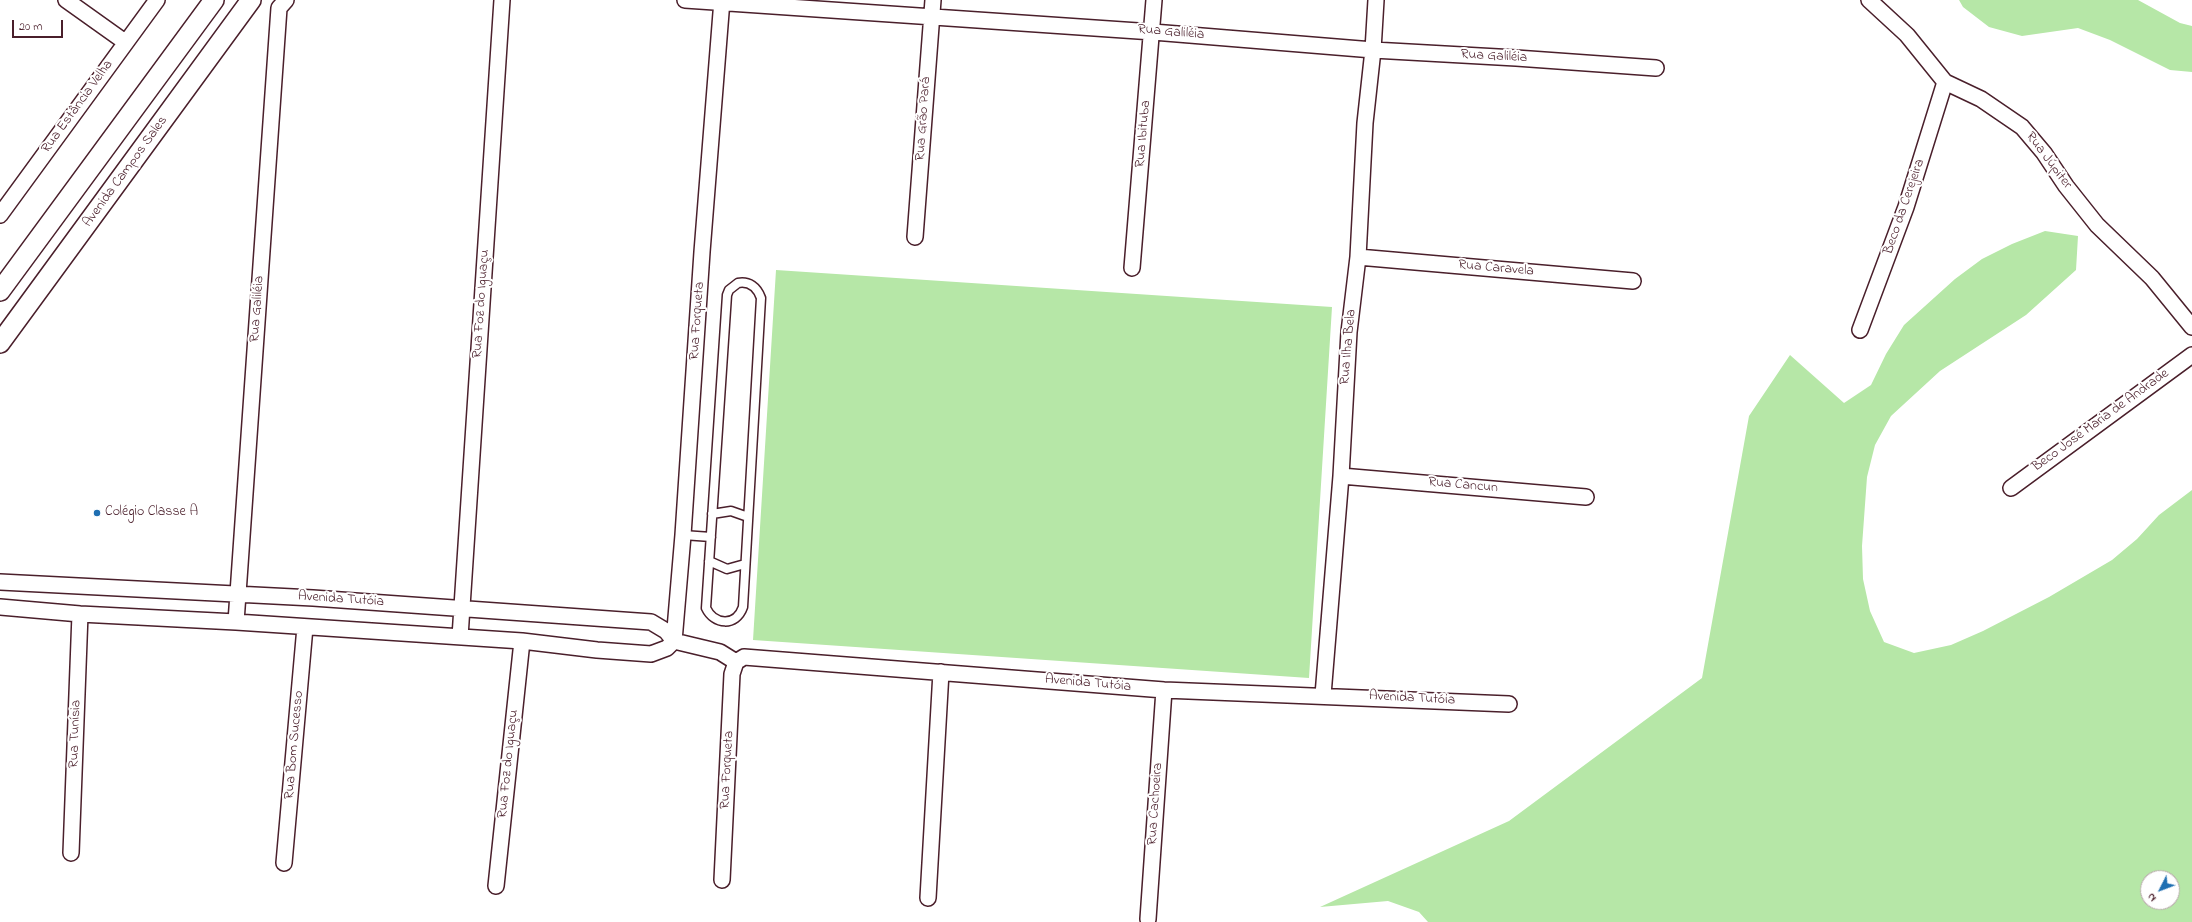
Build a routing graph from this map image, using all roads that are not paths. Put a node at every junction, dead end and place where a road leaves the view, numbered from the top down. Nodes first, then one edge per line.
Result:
1 (66, 0) edge
2 (157, 0) edge
3 (214, 0) edge
4 (251, 0) edge
5 (286, 0) edge
6 (502, 0) edge
7 (685, 0) edge
8 (933, 0) edge
9 (1154, 0) edge
10 (1376, 0) edge
11 (1869, 0) edge
12 (721, 1) edge
13 (931, 17) junction
14 (1153, 32) junction
15 (125, 42) junction
16 (1374, 50) junction
17 (1656, 68) dead end
18 (1945, 82) junction
19 (0, 215) edge
20 (915, 237) dead end
21 (1358, 257) junction
22 (1132, 268) dead end
23 (1633, 281) dead end
24 (0, 291) edge
25 (2192, 327) edge
26 (1860, 330) dead end
27 (0, 343) edge
28 (2192, 355) edge
29 (1342, 476) junction
30 (2011, 488) dead end
31 (1586, 496) dead end
32 (712, 514) junction
33 (748, 517) junction
34 (684, 534) junction
35 (711, 537) junction
36 (709, 561) junction
37 (745, 564) junction
38 (0, 582) edge
39 (238, 594) junction
40 (0, 607) edge
41 (461, 609) junction
42 (80, 614) junction
43 (236, 622) junction
44 (305, 627) junction
45 (460, 637) junction
46 (522, 641) junction
47 (674, 641) junction
48 (736, 662) junction
49 (941, 672) junction
50 (1164, 690) junction
51 (1323, 695) junction
52 (1509, 704) dead end
53 (71, 853) dead end
54 (284, 863) dead end
55 (722, 880) dead end
56 (496, 886) dead end
57 (928, 898) dead end
58 (1148, 919) dead end

1 - 15 street
2 - 15 street, Rua Estância Velha
3 - 24 street
4 - 27 street, Avenida Campos Sales
5 - 39 street, Rua Galiléia
6 - 41 street, Rua Foz do Iguaçu
7 - 12 street, Rua Galiléia
8 - 13 street, Rua Grão Pará
9 - 14 street, Rua Ibituba
10 - 16 street, Rua Ilha Bela
11 - 18 street, Rua Júpiter
12 - 13 street, Rua Galiléia
12 - 34 street, Rua Forqueta
13 - 14 street, Rua Galiléia
13 - 20 street, Rua Grão Pará
14 - 16 street, Rua Galiléia
14 - 22 street, Rua Ibituba
15 - 19 street, Rua Estância Velha
16 - 17 street, Rua Galiléia
16 - 21 street, Rua Ilha Bela
18 - 25 street, Rua Júpiter
18 - 26 street, Beco da Cerejeira
21 - 23 street, Rua Caravela
21 - 29 street, Rua Ilha Bela
28 - 30 street, Beco José Maria de Andrade
29 - 31 street, Rua Cancun
29 - 51 street, Rua Ilha Bela
32 - 33 lane
32 - 33 lane
32 - 35 lane
33 - 37 lane
34 - 35 lane
34 - 47 street, Rua Forqueta
35 - 36 lane
36 - 37 lane
36 - 37 lane
38 - 39 street, Avenida Tutóia
39 - 41 street, Avenida Tutóia
39 - 43 street, Rua Galiléia
40 - 42 street, Avenida Tutóia
41 - 45 street, Rua Foz do Iguaçu
41 - 47 street, Avenida Tutóia
42 - 43 street, Avenida Tutóia
42 - 53 street, Rua Tunísia
43 - 44 street, Avenida Tutóia
44 - 45 street, Avenida Tutóia
44 - 54 street, Rua Bom Sucesso
45 - 46 street, Avenida Tutóia
46 - 47 street, Avenida Tutóia
46 - 56 street, Rua Foz do Iguaçu
47 - 48 street
48 - 49 street, Avenida Tutóia
48 - 55 street, Rua Forqueta
49 - 50 street, Avenida Tutóia
49 - 57 street
50 - 51 street, Avenida Tutóia
50 - 58 street, Rua Cachoeira
51 - 52 street, Avenida Tutóia

